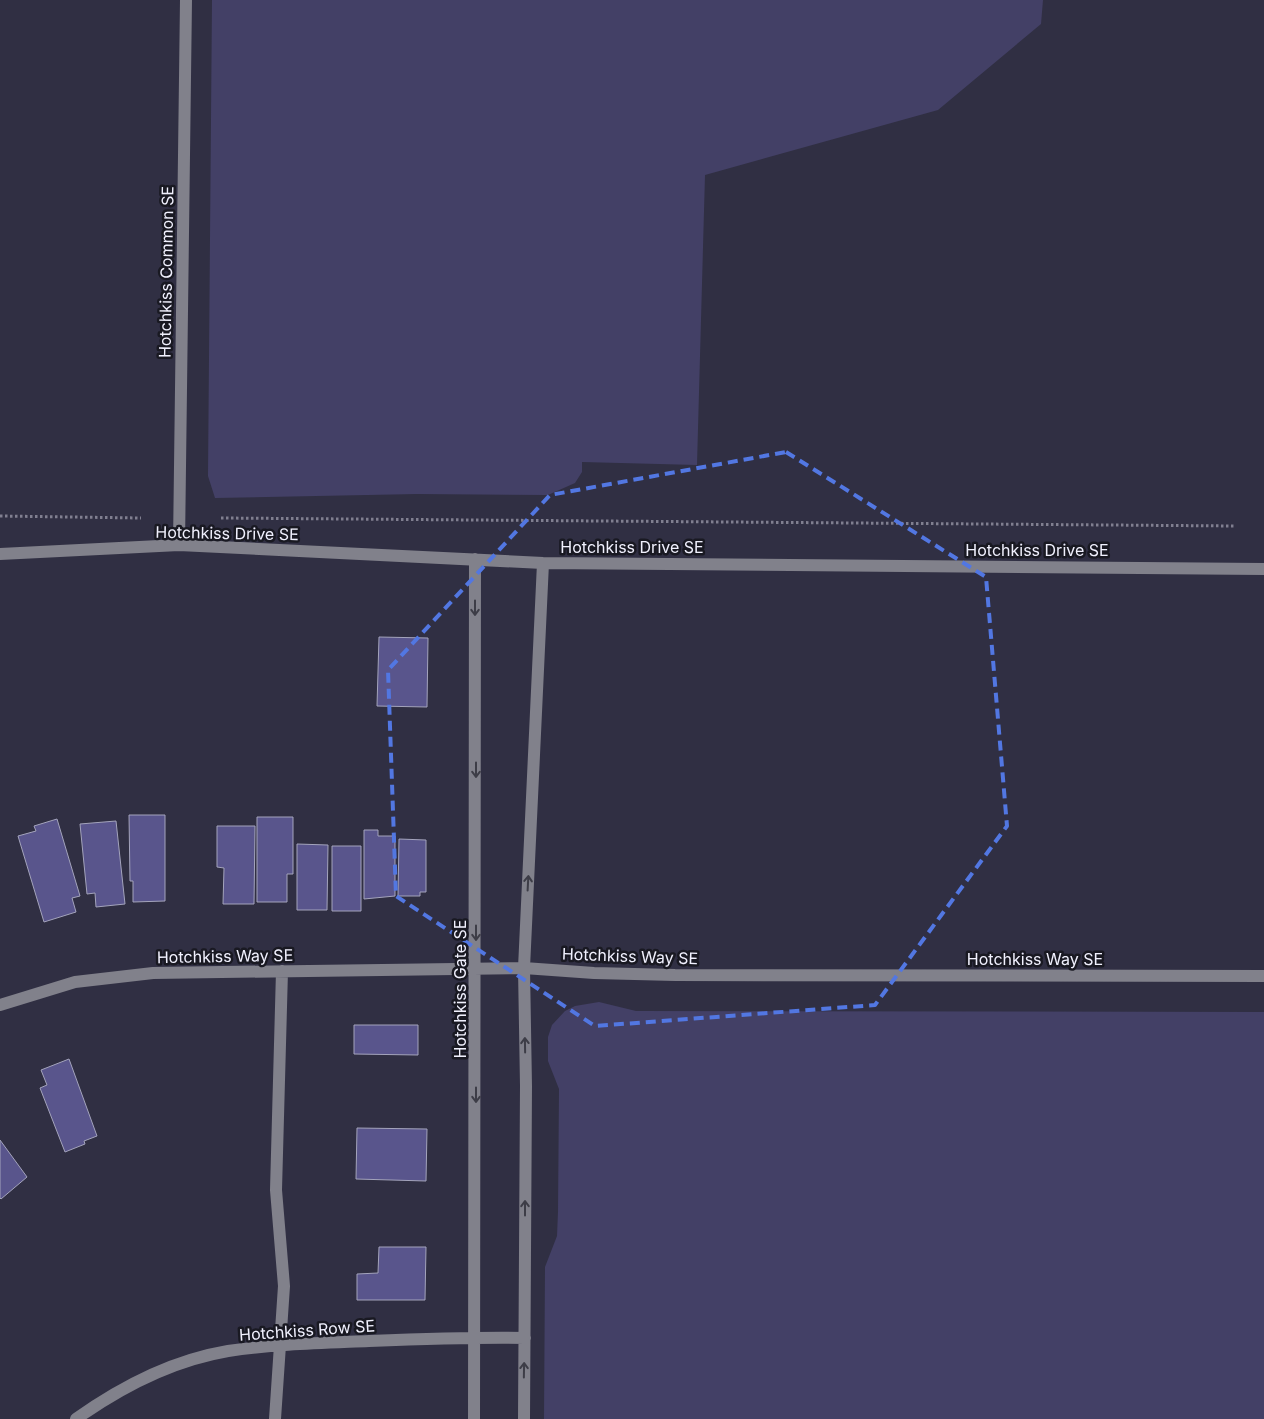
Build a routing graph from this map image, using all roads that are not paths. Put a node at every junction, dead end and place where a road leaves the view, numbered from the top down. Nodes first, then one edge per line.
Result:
1 (186, 0) edge
2 (179, 545) junction
3 (0, 554) edge
4 (475, 559) junction
5 (543, 563) junction
6 (1264, 569) edge
7 (524, 968) junction
8 (476, 969) junction
9 (282, 971) junction
10 (1264, 976) edge
11 (0, 1005) edge
12 (475, 1337) junction
13 (525, 1338) junction
14 (280, 1345) junction
15 (76, 1419) edge
16 (274, 1419) edge
17 (474, 1419) edge
18 (524, 1419) edge

1 - 2 street, Hotchkiss Common SE
2 - 3 street, Hotchkiss Drive SE
2 - 4 street, Hotchkiss Drive SE
4 - 5 street, Hotchkiss Drive SE
4 -> 8 street, Hotchkiss Gate SE
5 - 6 street, Hotchkiss Drive SE
7 -> 5 street
7 - 8 street, Hotchkiss Way SE
7 - 10 street, Hotchkiss Way SE
13 -> 7 street
8 - 9 street, Hotchkiss Way SE
8 -> 12 street, Hotchkiss Gate SE
9 - 11 street, Hotchkiss Way SE
9 - 14 street
12 - 13 street, Hotchkiss Row SE
12 - 14 street, Hotchkiss Row SE
12 - 17 street, Hotchkiss Gate SE
18 -> 13 street
14 - 15 street, Hotchkiss Row SE
14 - 16 street

